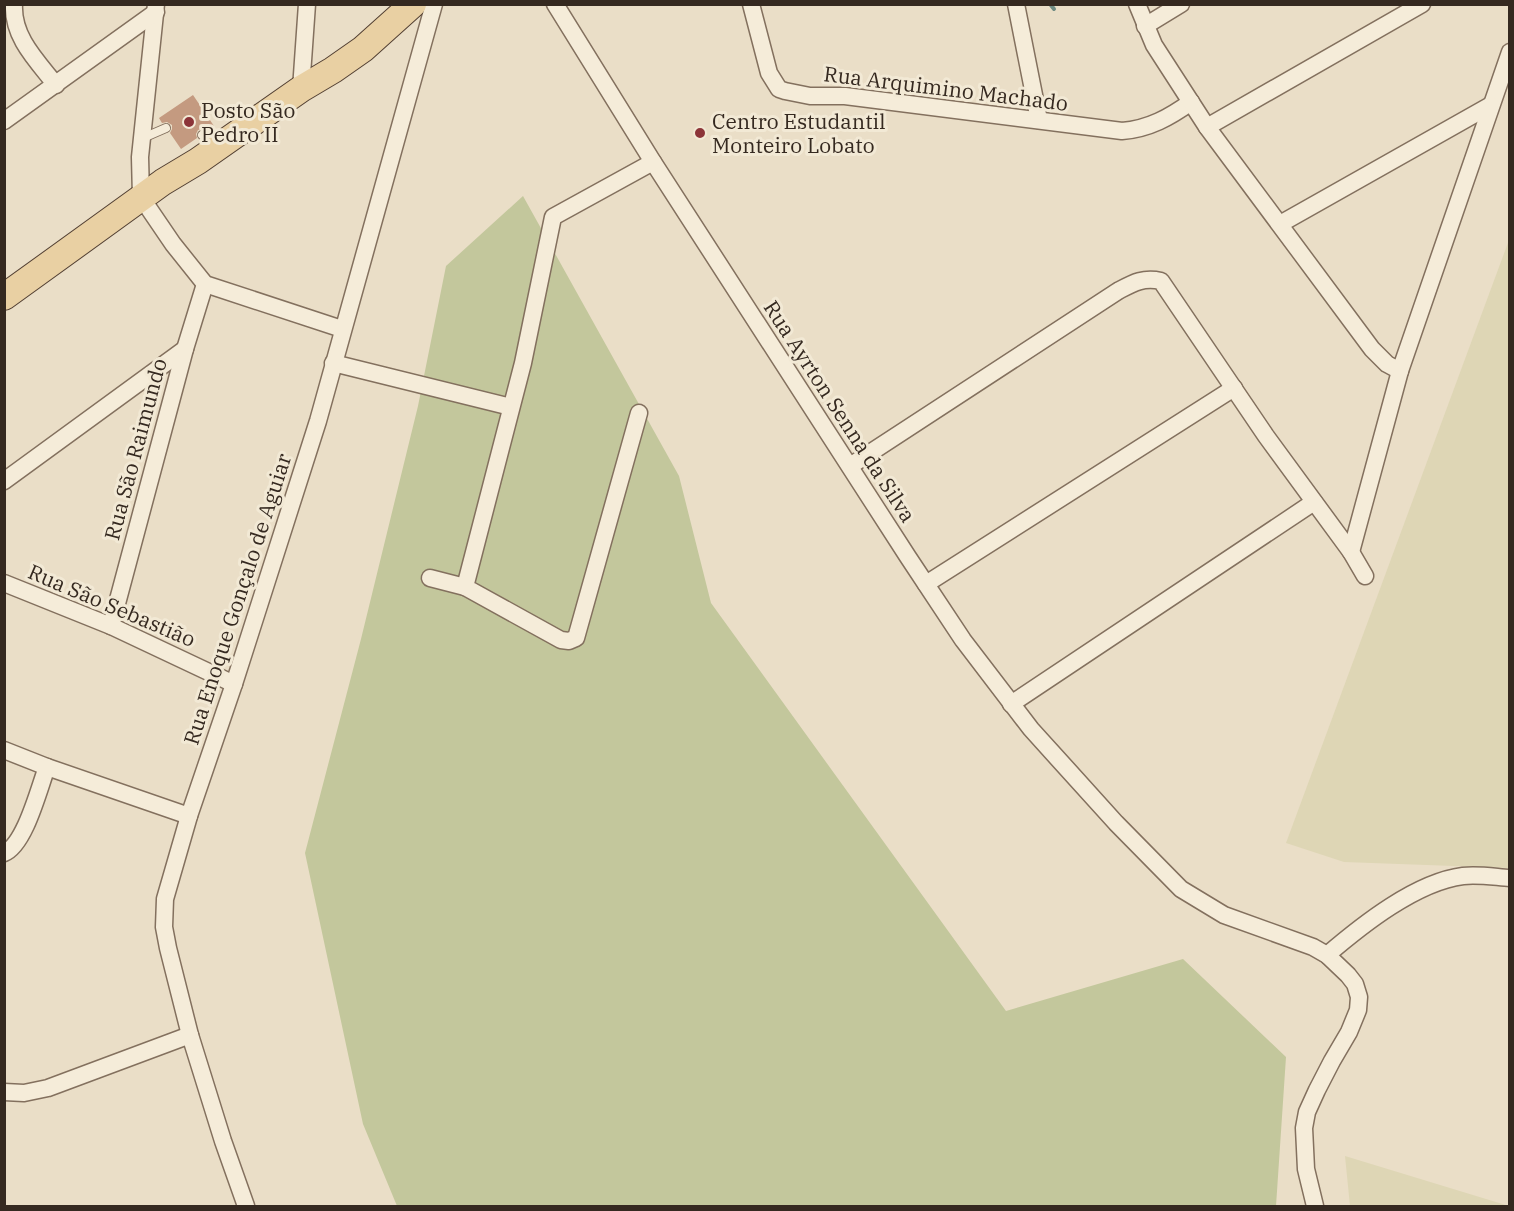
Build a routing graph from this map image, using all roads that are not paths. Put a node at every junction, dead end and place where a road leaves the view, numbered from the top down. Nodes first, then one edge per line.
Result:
1 (14, 4) edge
2 (307, 4) edge
3 (413, 4) edge
4 (434, 4) edge
5 (555, 4) edge
6 (751, 4) edge
7 (1016, 4) edge
8 (1137, 4) edge
9 (1181, 4) edge
10 (1422, 4) edge
11 (156, 8) edge
12 (1145, 26) junction
13 (1509, 52) edge
14 (56, 86) junction
15 (301, 89) junction
16 (1191, 102) junction
17 (1491, 105) junction
18 (1039, 120) junction
19 (4, 122) edge
20 (1207, 127) junction
21 (166, 128) dead end
22 (142, 138) junction
23 (653, 162) junction
24 (141, 197) junction
25 (1280, 224) junction
26 (205, 284) junction
27 (4, 297) edge
28 (342, 329) junction
29 (185, 349) junction
30 (333, 363) junction
31 (1400, 371) junction
32 (1234, 388) junction
33 (511, 407) junction
34 (639, 413) dead end
35 (850, 466) junction
36 (4, 482) edge
37 (1314, 502) junction
38 (1351, 552) junction
39 (1365, 576) dead end
40 (430, 578) dead end
41 (4, 584) edge
42 (926, 584) junction
43 (465, 587) junction
44 (111, 626) junction
45 (234, 684) junction
46 (1011, 704) junction
47 (4, 750) edge
48 (47, 767) junction
49 (189, 816) junction
50 (4, 854) edge
51 (1509, 878) edge
52 (1327, 955) junction
53 (190, 1035) junction
54 (4, 1092) edge
55 (246, 1206) edge
56 (1315, 1206) edge

1 - 14 street
2 - 15 street
3 - 15 main road
4 - 28 street, Rua Enoque Gonçalo de Aguiar
5 - 23 street, Rua Ayrton Senna da Silva
6 - 18 street, Rua Arquimino Machado
7 - 18 street
8 - 12 street
9 - 12 street
10 - 20 street
11 - 14 street
11 - 22 street
12 - 16 street
13 - 17 street
14 - 19 street
15 - 24 main road
16 - 18 street, Rua Arquimino Machado
16 - 20 street
17 - 25 street
17 - 31 street
20 - 25 street
21 - 22 lane
22 - 24 street
23 - 33 street
23 - 35 street, Rua Ayrton Senna da Silva
24 - 26 street
24 - 27 main road
25 - 31 street
26 - 28 street
26 - 29 street, Rua São Raimundo
28 - 30 street, Rua Enoque Gonçalo de Aguiar
29 - 36 street
29 - 44 street, Rua São Raimundo
30 - 33 street
30 - 45 street, Rua Enoque Gonçalo de Aguiar
31 - 38 street
32 - 35 street
32 - 37 street
32 - 42 street
33 - 43 street
34 - 43 street
35 - 42 street, Rua Ayrton Senna da Silva
37 - 38 street
37 - 46 street
38 - 39 street
40 - 43 street
41 - 44 street, Rua São Sebastião
42 - 46 street, Rua Ayrton Senna da Silva
44 - 45 street, Rua São Sebastião
45 - 49 street, Rua Enoque Gonçalo de Aguiar
46 - 52 street, Rua Ayrton Senna da Silva
47 - 48 street
48 - 49 street
48 - 50 street
49 - 53 street, Rua Enoque Gonçalo de Aguiar
51 - 52 street
52 - 56 street, Rua Ayrton Senna da Silva
53 - 54 street
53 - 55 street, Rua Enoque Gonçalo de Aguiar

